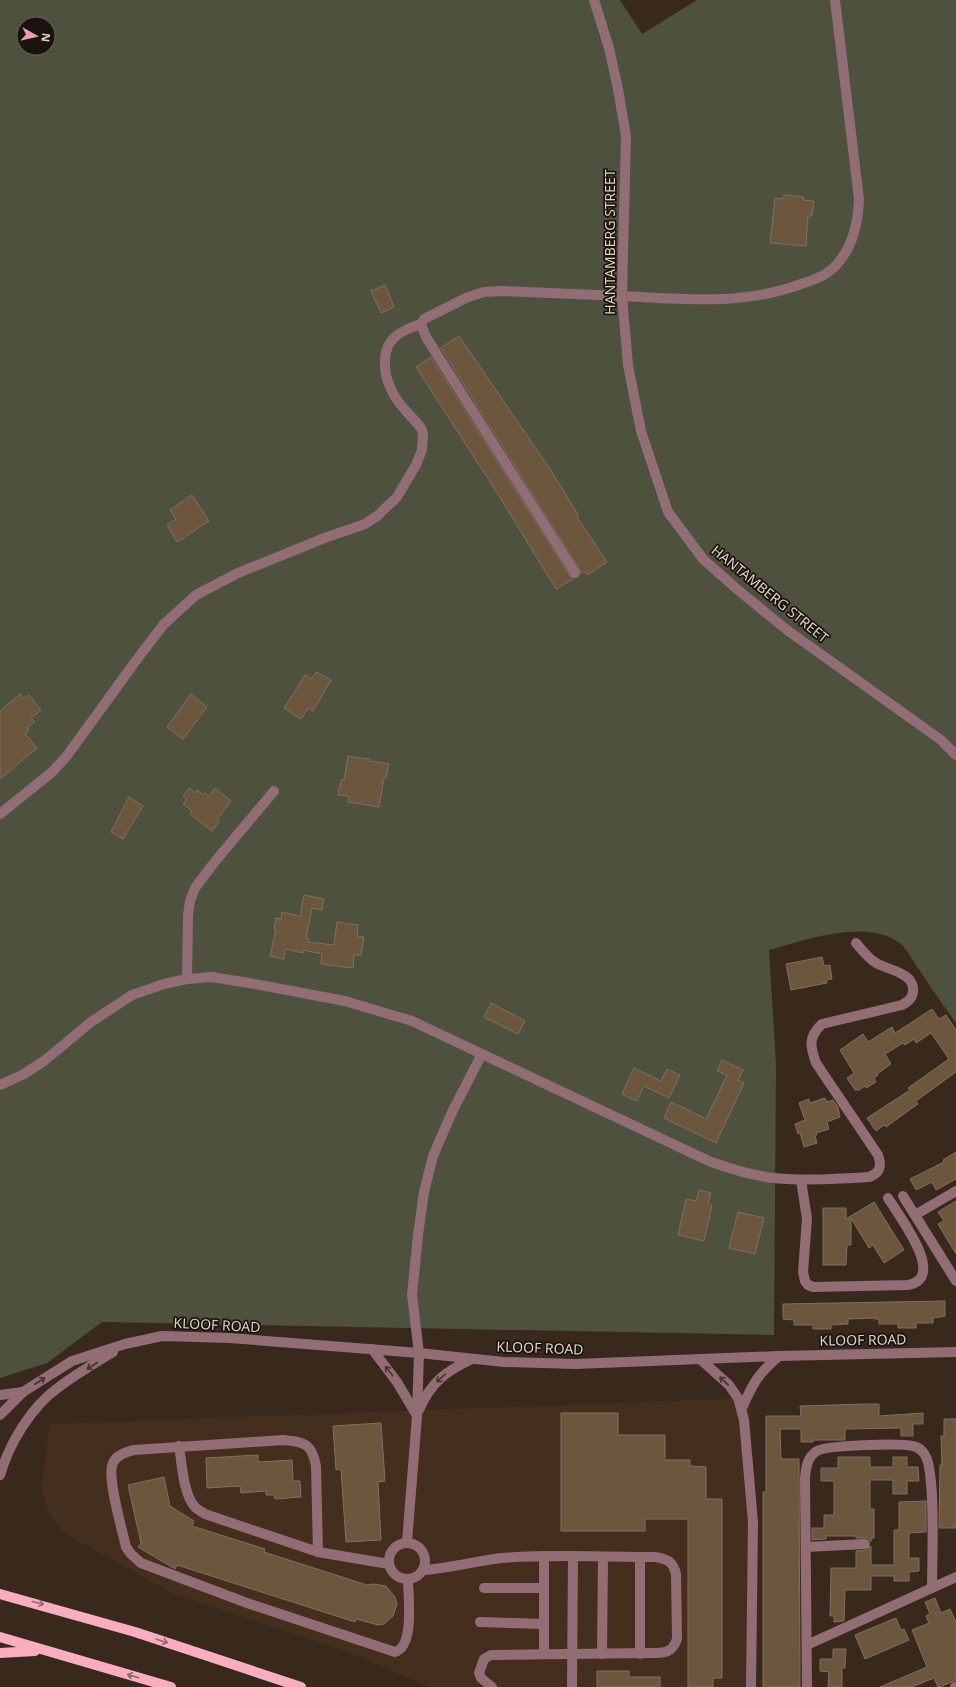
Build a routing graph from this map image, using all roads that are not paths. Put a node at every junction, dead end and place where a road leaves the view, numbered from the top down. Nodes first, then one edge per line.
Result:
1 (594, 0) edge
2 (835, 0) edge
3 (622, 296) junction
4 (421, 324) junction
5 (575, 573) dead end
6 (956, 755) edge
7 (274, 791) dead end
8 (0, 814) edge
9 (856, 943) dead end
10 (187, 979) junction
11 (482, 1054) junction
12 (0, 1085) edge
13 (801, 1180) junction
14 (956, 1191) edge
15 (903, 1196) dead end
16 (888, 1198) dead end
17 (915, 1215) junction
18 (956, 1281) edge
19 (125, 1344) junction
20 (372, 1349) junction
21 (956, 1352) edge
22 (419, 1353) junction
23 (779, 1356) junction
24 (474, 1358) junction
25 (700, 1359) junction
26 (23, 1392) junction
27 (0, 1395) edge
28 (742, 1408) junction
29 (0, 1415) edge
30 (417, 1416) junction
31 (179, 1446) junction
32 (0, 1475) edge
33 (407, 1542) junction
34 (865, 1544) dead end
35 (806, 1547) junction
36 (318, 1552) junction
37 (544, 1556) junction
38 (573, 1556) junction
39 (603, 1557) junction
40 (640, 1557) junction
41 (389, 1564) junction
42 (424, 1570) junction
43 (956, 1577) edge
44 (408, 1579) junction
45 (484, 1588) dead end
46 (544, 1588) junction
47 (932, 1588) junction
48 (0, 1594) edge
49 (480, 1622) dead end
50 (544, 1624) junction
51 (0, 1637) edge
52 (807, 1645) junction
53 (46, 1650) junction
54 (0, 1653) edge
55 (544, 1654) junction
56 (573, 1654) junction
57 (602, 1654) junction
58 (640, 1654) junction
59 (171, 1687) edge
60 (301, 1687) edge
61 (492, 1687) edge
62 (572, 1687) edge
63 (751, 1687) edge
64 (807, 1687) edge

1 - 3 street, HANTAMBERG STREET
2 - 3 street
3 - 4 street
3 - 6 street, HANTAMBERG STREET
4 - 5 street
4 - 8 street
7 - 10 street
9 - 13 street
10 - 11 street
10 - 12 street
11 - 13 street
11 - 22 street
13 - 16 street
14 - 17 street
15 - 17 street
17 - 18 street
19 - 20 street, KLOOF ROAD
26 -> 19 street
19 -> 32 street
20 - 22 street, KLOOF ROAD
30 -> 20 street
21 - 23 street, KLOOF ROAD
22 - 24 street, KLOOF ROAD
22 - 30 street
23 - 25 street, KLOOF ROAD
23 - 28 street
24 - 25 street, KLOOF ROAD
24 -> 30 street
28 -> 25 street
26 - 27 street
26 - 29 street
28 - 63 street
30 - 33 street
31 - 36 street
31 - 36 street
31 - 44 street
33 - 41 street
33 - 42 street
34 - 35 street
35 - 47 street
35 - 52 street
36 - 41 street
37 - 38 street
37 - 42 street
37 - 46 street
38 - 39 street
38 - 56 street
39 - 40 street
39 - 57 street
40 - 58 street
40 - 58 street
41 - 44 street
42 - 44 street
43 - 47 street
45 - 46 street
46 - 50 street
47 - 52 street
48 -> 60 main road
49 - 50 street
50 - 55 street
51 - 53 main road
52 - 64 street
53 - 54 main road
59 -> 53 main road
55 - 56 street
55 - 61 street
56 - 57 street
56 - 62 street
57 - 58 street

